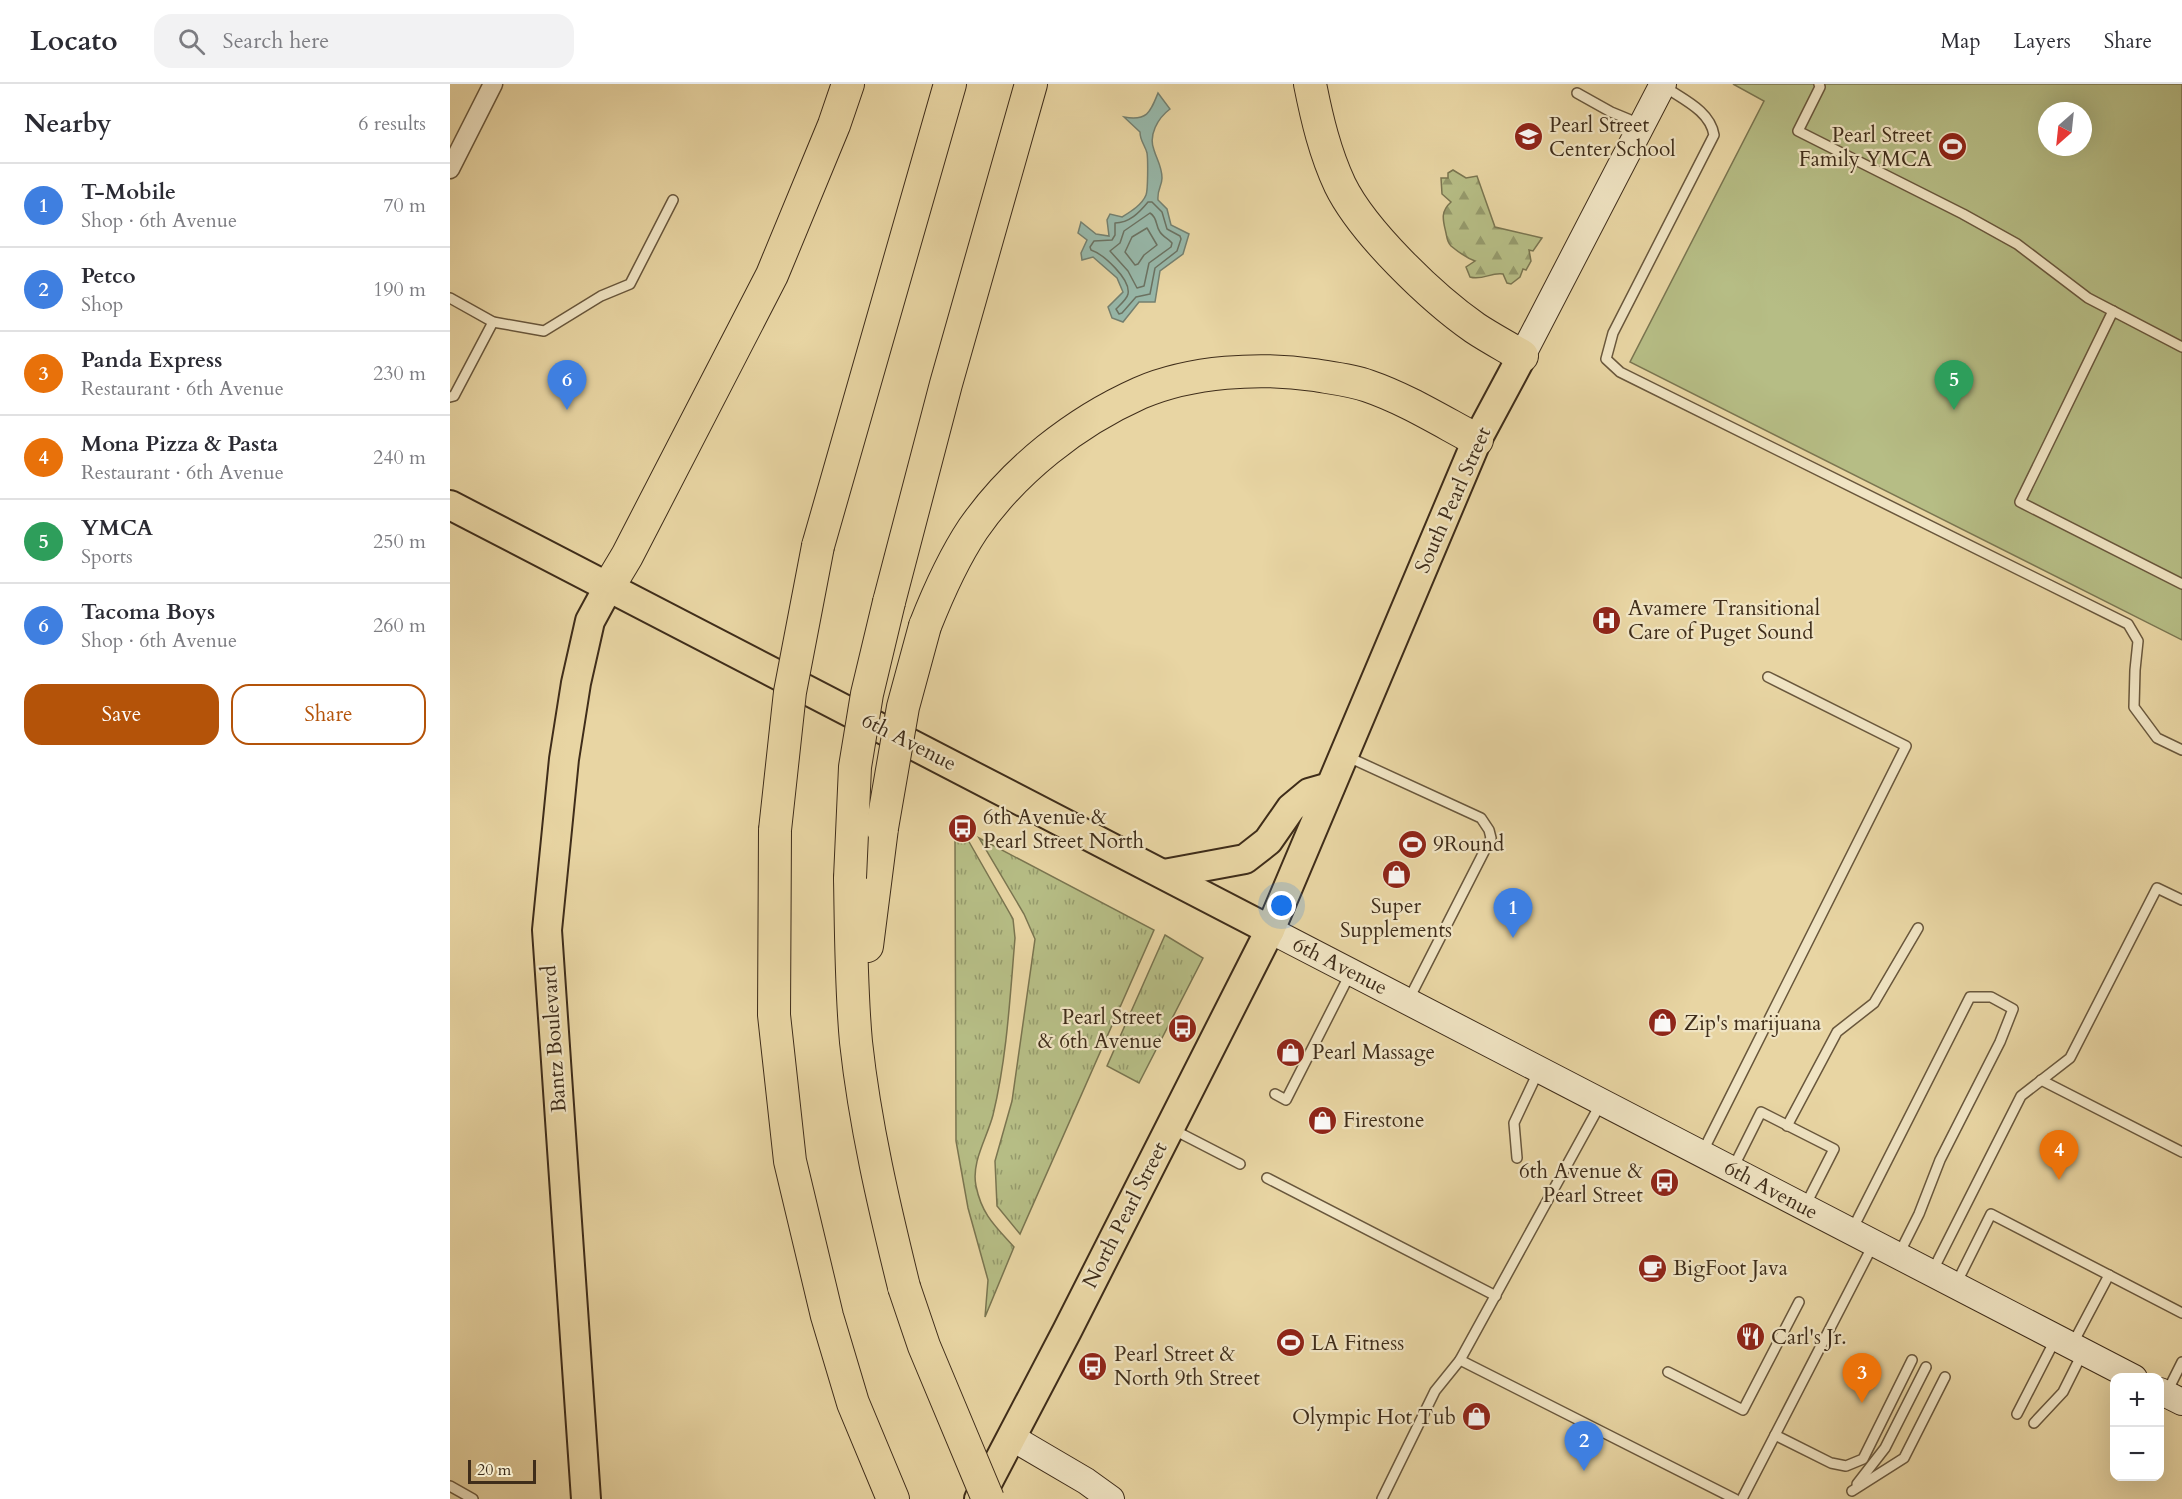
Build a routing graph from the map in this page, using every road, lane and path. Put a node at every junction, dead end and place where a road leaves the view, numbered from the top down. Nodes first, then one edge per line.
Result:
1 (493, 84) edge
2 (848, 84) edge
3 (950, 84) edge
4 (1031, 84) edge
5 (1310, 84) edge
6 (1819, 84) edge
7 (1663, 85) edge
8 (1577, 93) dead end
9 (1642, 125) junction
10 (450, 170) edge
11 (673, 200) dead end
12 (450, 298) edge
13 (2113, 310) junction
14 (494, 322) junction
15 (2182, 346) edge
16 (1522, 356) junction
17 (450, 397) edge
18 (1477, 440) junction
19 (450, 505) edge
20 (2182, 584) edge
21 (609, 586) junction
22 (1768, 677) dead end
23 (2182, 750) edge
24 (1344, 755) junction
25 (1330, 787) junction
26 (1164, 874) junction
27 (2182, 900) edge
28 (1918, 927) dead end
29 (1270, 930) junction
30 (1351, 972) junction
31 (1408, 1001) junction
32 (856, 1040) junction
33 (1539, 1070) junction
34 (2041, 1080) junction
35 (1275, 1094) dead end
36 (1601, 1102) junction
37 (1787, 1125) junction
38 (1169, 1128) junction
39 (2182, 1152) edge
40 (1701, 1154) junction
41 (1517, 1158) dead end
42 (1240, 1164) dead end
43 (1732, 1170) junction
44 (1267, 1178) dead end
45 (1804, 1208) junction
46 (1862, 1238) junction
47 (1898, 1257) junction
48 (1931, 1274) junction
49 (2109, 1275) junction
50 (1955, 1286) junction
51 (1496, 1296) junction
52 (1799, 1302) dead end
53 (2182, 1313) edge
54 (2071, 1345) junction
55 (1460, 1360) junction
56 (1912, 1360) dead end
57 (2182, 1362) edge
58 (1926, 1367) dead end
59 (1668, 1372) dead end
60 (2126, 1373) edge
61 (1945, 1377) dead end
62 (2169, 1396) edge
63 (2017, 1414) dead end
64 (2034, 1423) dead end
65 (1775, 1435) junction
66 (1011, 1437) junction
67 (450, 1486) edge
68 (473, 1499) edge
69 (586, 1499) edge
70 (893, 1499) edge
71 (979, 1499) edge
72 (988, 1499) edge
73 (1111, 1499) edge
74 (1382, 1499) edge
75 (1735, 1499) edge
76 (1742, 1499) edge

1 - 10 street
2 - 21 highway
3 - 70 highway, bridge
4 - 32 highway, bridge
5 - 16 highway
6 - 13 lane
7 - 9 main road, South Pearl Street
7 - 23 lane
8 - 9 lane
9 - 16 main road, South Pearl Street
11 - 14 lane
12 - 14 lane
13 - 15 lane
13 - 20 lane
14 - 17 lane
16 - 18 main road, South Pearl Street
18 - 24 main road, South Pearl Street
18 - 32 highway, bridge
19 - 21 main road, 6th Avenue
21 - 26 main road, 6th Avenue
21 - 69 main road, Bantz Boulevard
22 - 40 lane
24 - 25 main road, South Pearl Street
24 - 31 lane
25 - 26 main road
25 - 29 main road, South Pearl Street
26 - 29 main road, 6th Avenue
27 - 34 lane
28 - 37 lane
29 - 30 main road, 6th Avenue
29 - 38 main road, North Pearl Street
30 - 31 main road, 6th Avenue
30 - 35 lane
31 - 33 main road, 6th Avenue
32 - 72 highway, bridge
33 - 36 main road, 6th Avenue
33 - 41 lane
34 - 39 lane
34 - 48 lane
36 - 40 main road, 6th Avenue
36 - 51 lane
37 - 43 lane
37 - 45 lane
38 - 42 lane
38 - 66 main road, North Pearl Street
40 - 43 main road, 6th Avenue
43 - 45 main road, 6th Avenue
44 - 51 lane
45 - 46 main road, 6th Avenue
46 - 47 main road, 6th Avenue
46 - 47 lane
46 - 65 lane
47 - 48 main road, 6th Avenue
48 - 50 main road, 6th Avenue
49 - 50 lane
49 - 53 lane
49 - 54 lane
50 - 54 main road, 6th Avenue
51 - 55 lane
52 - 59 lane
54 - 60 main road, 6th Avenue
54 - 63 lane
54 - 64 lane
55 - 74 lane
55 - 75 lane
56 - 65 lane
57 - 62 lane
58 - 61 lane
65 - 76 lane
66 - 71 main road, North Pearl Street
66 - 73 main road
67 - 68 lane

